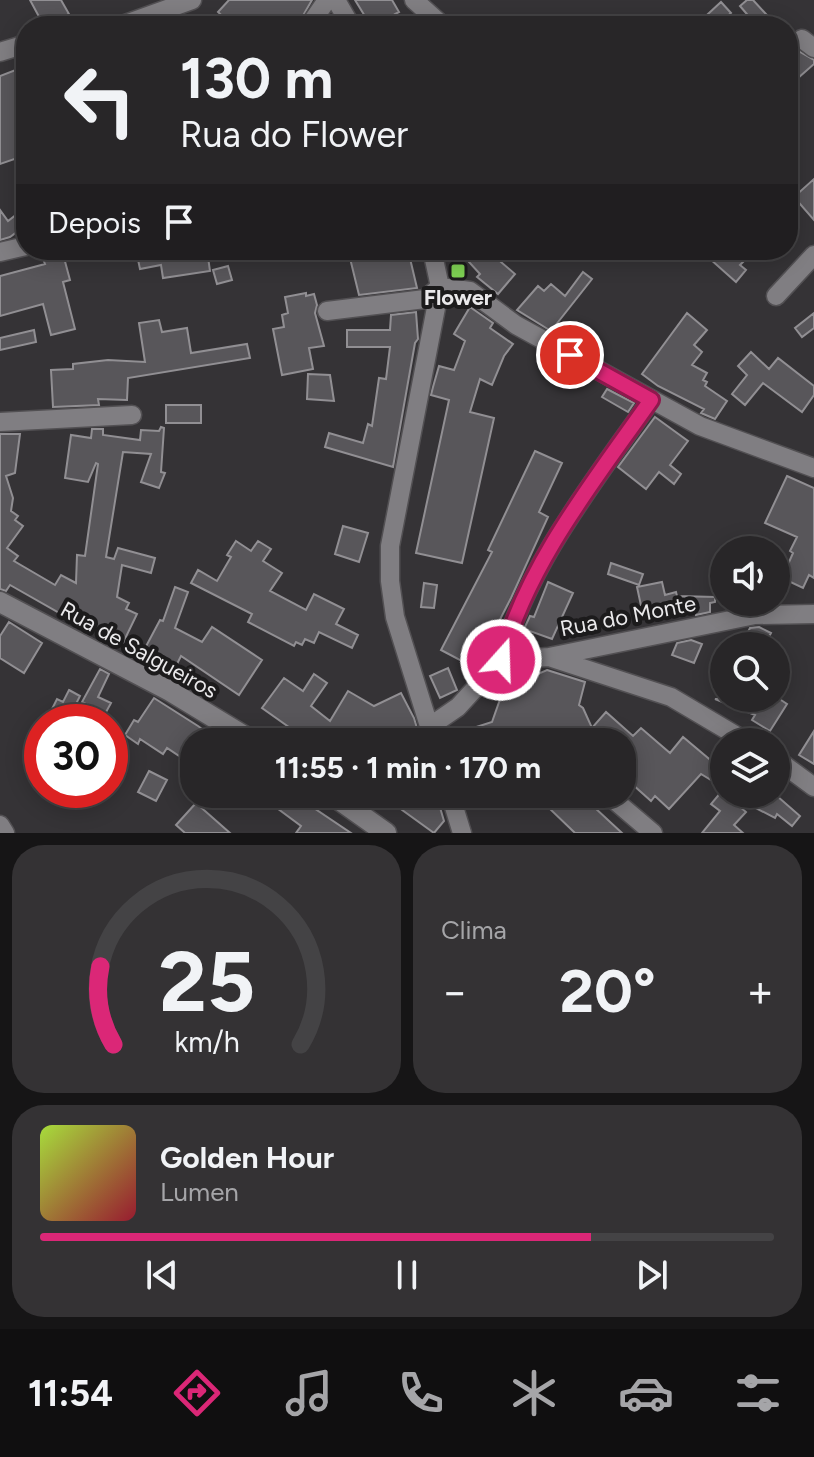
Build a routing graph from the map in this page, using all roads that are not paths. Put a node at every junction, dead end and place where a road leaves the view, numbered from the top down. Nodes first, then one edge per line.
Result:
1 (192, 0) edge
2 (414, 0) edge
3 (148, 16) edge
4 (432, 16) edge
5 (814, 255) edge
6 (434, 260) edge
7 (440, 287) junction
8 (776, 296) dead end
9 (327, 311) dead end
10 (651, 400) junction
11 (132, 415) dead end
12 (0, 422) edge
13 (814, 468) edge
14 (0, 602) edge
15 (814, 614) edge
16 (549, 657) junction
17 (501, 660) junction
18 (231, 728) edge
19 (429, 728) edge
20 (437, 728) edge
21 (723, 728) edge
22 (790, 769) edge
23 (814, 787) edge
24 (351, 808) edge
25 (454, 808) edge
26 (624, 808) edge
27 (0, 825) edge
28 (5, 833) edge
29 (386, 833) edge
30 (462, 833) edge
31 (653, 833) edge

1 - 3 street
2 - 4 street
5 - 8 street
6 - 7 street
7 - 9 street
7 - 10 street
7 - 19 street
10 - 13 street
10 - 17 street
11 - 12 street
14 - 18 street, Rua de Salgueiros
15 - 16 street, Rua do Monte
16 - 17 street, Rua do Monte
16 - 21 street
17 - 20 street
22 - 23 street
24 - 29 street
25 - 30 street
26 - 31 street
27 - 28 street

